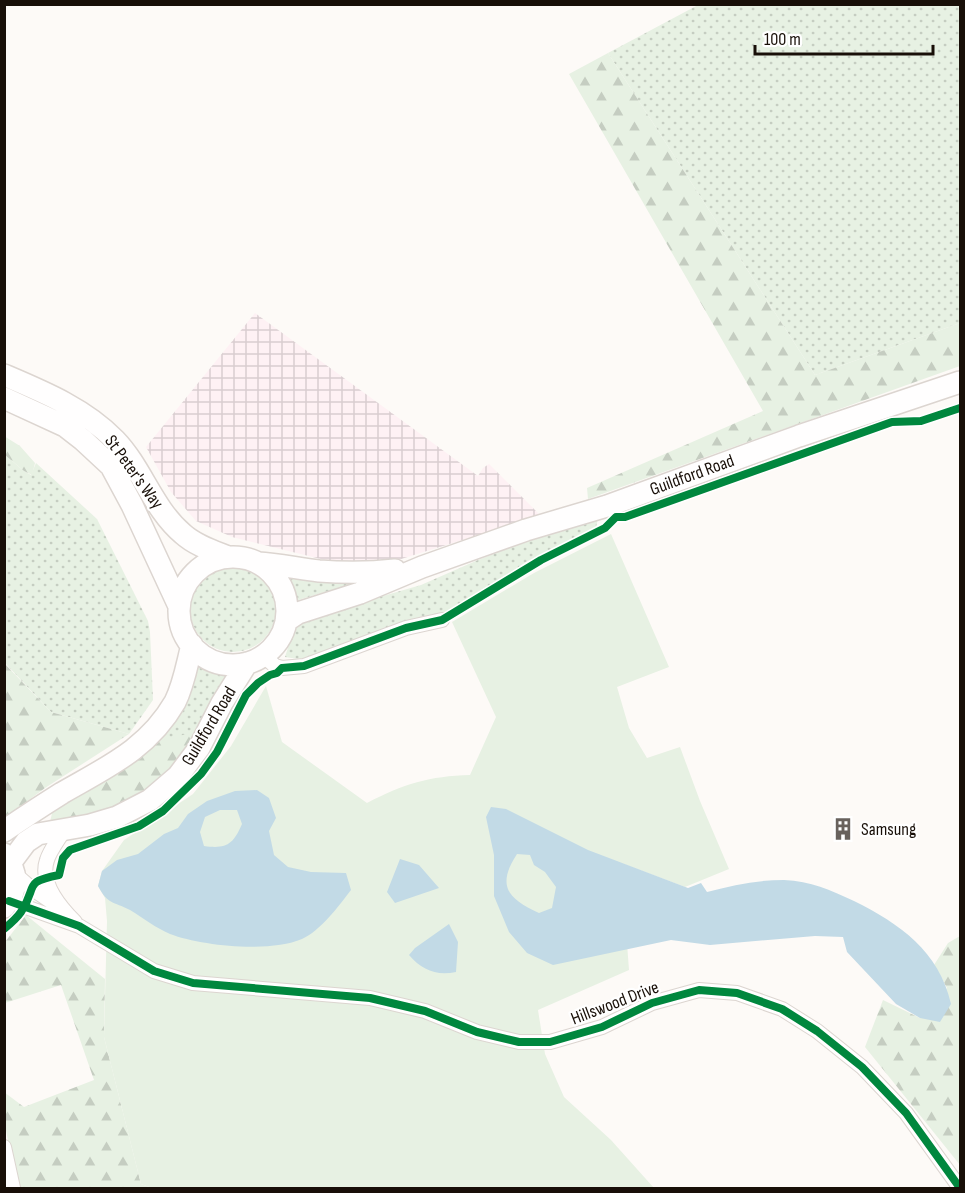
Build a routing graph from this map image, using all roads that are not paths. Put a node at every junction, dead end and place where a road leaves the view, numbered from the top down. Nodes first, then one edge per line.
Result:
1 (4, 375) edge
2 (960, 382) edge
3 (4, 398) edge
4 (228, 557) junction
5 (258, 563) junction
6 (422, 567) junction
7 (178, 604) junction
8 (442, 620) dead end
9 (286, 621) junction
10 (192, 645) junction
11 (255, 659) junction
12 (64, 830) junction
13 (4, 831) edge
14 (10, 863) edge
15 (7, 904) edge
16 (62, 909) junction
17 (79, 926) junction
18 (5, 1154) edge
19 (13, 1188) edge
20 (960, 1188) edge

1 - 4 main road, St Peter's Way
2 - 6 main road, Guildford Road
3 - 7 main road, St Peter's Way
4 - 5 main road
4 - 7 main road
5 - 6 main road, Guildford Road
5 - 9 main road
6 - 9 main road, Guildford Road
7 - 10 main road
8 - 11 street
9 - 11 main road
10 - 11 main road
10 - 13 main road
11 - 12 main road, Guildford Road
12 - 14 main road, Guildford Road
12 - 16 street, Hillswood Drive
14 - 15 main road
14 - 16 street, Hillswood Drive
15 - 17 street, Hillswood Drive
16 - 17 street, Hillswood Drive
17 - 20 street, Hillswood Drive
18 - 19 street

